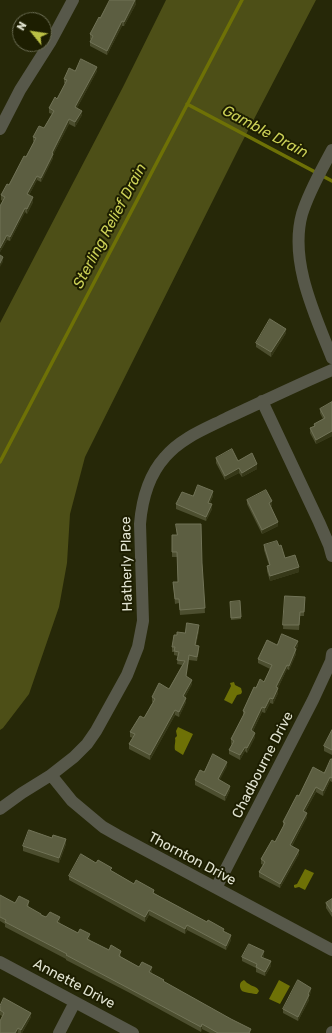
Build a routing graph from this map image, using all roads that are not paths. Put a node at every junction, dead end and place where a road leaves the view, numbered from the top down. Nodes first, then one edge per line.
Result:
1 (73, 0) edge
2 (4, 112) edge
3 (0, 129) edge
4 (332, 150) edge
5 (332, 358) edge
6 (332, 370) edge
7 (262, 402) junction
8 (332, 556) edge
9 (332, 654) edge
10 (52, 775) junction
11 (0, 809) edge
12 (216, 888) junction
13 (332, 950) edge
14 (0, 962) edge
15 (75, 1002) junction
16 (59, 1033) edge
17 (133, 1033) edge

1 - 2 street
2 - 3 street
4 - 5 street
6 - 7 street, Hatherly Place
7 - 8 street
7 - 10 street, Hatherly Place
9 - 12 street, Chadbourne Drive
10 - 11 street, Hatherly Place
10 - 12 street, Thornton Drive
12 - 13 street, Thornton Drive
14 - 15 street, Annette Drive
15 - 16 street
15 - 17 street, Annette Drive

